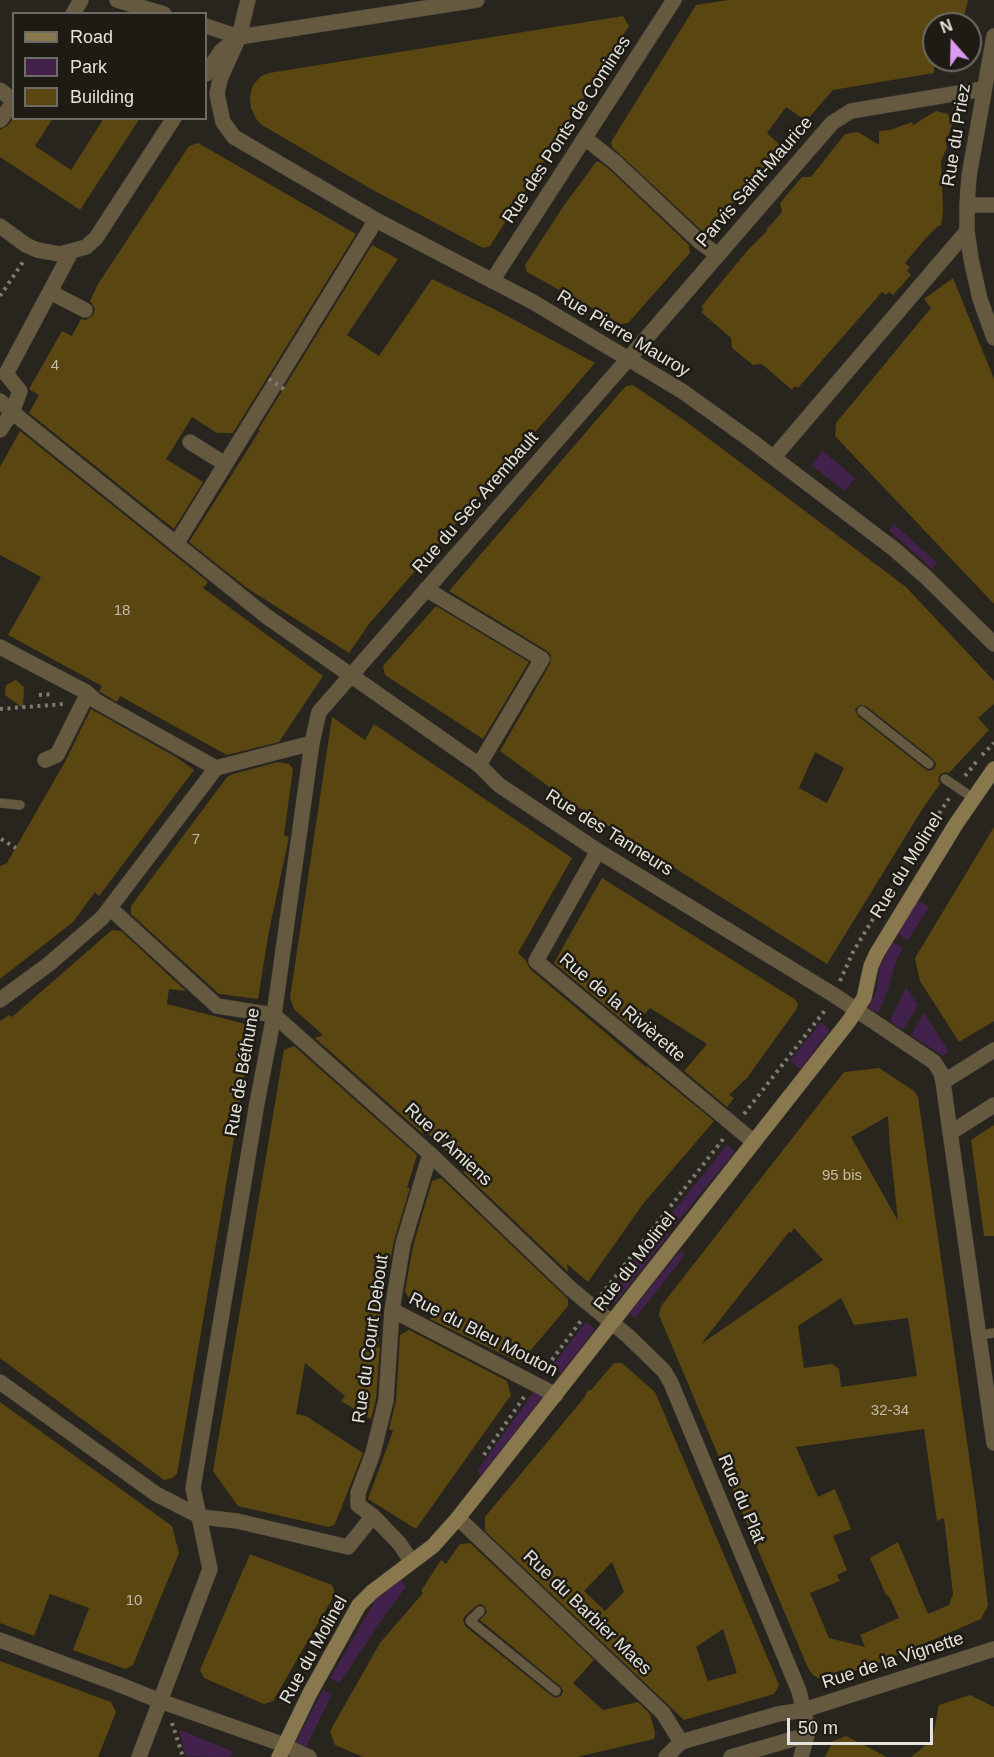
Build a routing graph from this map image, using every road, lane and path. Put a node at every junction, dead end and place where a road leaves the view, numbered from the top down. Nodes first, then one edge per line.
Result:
1 (117, 0) edge
2 (248, 0) edge
3 (477, 0) edge
4 (674, 0) edge
5 (157, 12) edge
6 (207, 26) edge
7 (994, 36) edge
8 (239, 37) junction
9 (207, 73) edge
10 (207, 83) edge
11 (983, 89) junction
12 (0, 90) edge
13 (217, 94) junction
14 (12, 99) edge
15 (12, 104) edge
16 (0, 120) edge
17 (173, 120) edge
18 (585, 138) junction
19 (967, 205) junction
20 (994, 205) edge
21 (376, 220) junction
22 (0, 226) edge
23 (967, 231) junction
24 (33, 248) junction
25 (71, 252) junction
26 (718, 255) junction
27 (492, 281) junction
28 (50, 292) junction
29 (0, 296) edge
30 (85, 310) dead end
31 (994, 338) edge
32 (629, 358) junction
33 (269, 379) dead end
34 (285, 390) dead end
35 (12, 411) edge
36 (0, 430) edge
37 (190, 442) dead end
38 (774, 458) junction
39 (225, 464) junction
40 (176, 544) junction
41 (426, 590) junction
42 (994, 644) edge
43 (0, 647) edge
44 (351, 674) junction
45 (90, 696) junction
46 (0, 709) edge
47 (862, 711) dead end
48 (312, 743) junction
49 (994, 743) edge
50 (45, 760) dead end
51 (929, 764) dead end
52 (479, 765) junction
53 (216, 768) junction
54 (994, 769) edge
55 (945, 778) dead end
56 (957, 788) junction
57 (973, 798) junction
58 (0, 803) edge
59 (20, 805) dead end
60 (2, 839) dead end
61 (16, 848) dead end
62 (598, 850) junction
63 (110, 908) junction
64 (834, 995) junction
65 (0, 1000) edge
66 (857, 1010) junction
67 (274, 1015) junction
68 (994, 1050) edge
69 (943, 1082) junction
70 (994, 1106) edge
71 (734, 1126) junction
72 (950, 1133) junction
73 (754, 1142) junction
74 (430, 1154) junction
75 (592, 1306) junction
76 (392, 1310) junction
77 (612, 1323) junction
78 (986, 1334) edge
79 (0, 1382) edge
80 (534, 1383) junction
81 (556, 1395) junction
82 (994, 1443) edge
83 (477, 1464) dead end
84 (373, 1516) junction
85 (201, 1517) junction
86 (458, 1518) junction
87 (412, 1562) junction
88 (480, 1611) dead end
89 (0, 1640) edge
90 (994, 1649) edge
91 (556, 1691) dead end
92 (160, 1701) junction
93 (804, 1710) junction
94 (807, 1735) junction
95 (681, 1742) junction
96 (282, 1751) edge
97 (139, 1757) edge
98 (183, 1757) edge
99 (309, 1757) edge
100 (666, 1757) edge
101 (731, 1757) edge
102 (801, 1757) edge

1 - 5 street
2 - 8 street
3 - 8 street
4 - 18 street, Rue des Ponts de Comines
6 - 8 street
7 - 11 street, Rue du Priez
8 - 9 street
8 - 13 street
10 - 13 street, Rue Pierre Mauroy
11 - 19 street, Rue du Priez
11 - 26 street, Parvis Saint-Maurice
12 - 14 street
13 - 21 street, Rue Pierre Mauroy
15 - 16 street
17 - 25 street
18 - 26 street
18 - 27 street, Rue des Ponts de Comines
19 - 20 street
19 - 23 street, Rue du Priez
21 - 27 street, Rue Pierre Mauroy
21 - 39 street
22 - 24 street
23 - 31 street, Rue du Priez
23 - 38 street
24 - 25 street
24 - 29 path
25 - 28 street
26 - 32 street, Parvis Saint-Maurice
27 - 32 street, Rue Pierre Mauroy
28 - 30 street
28 - 35 street
32 - 38 street, Rue Pierre Mauroy
32 - 41 street, Rue du Sec Arembault
33 - 34 path, bridge
35 - 36 street
35 - 40 street, Rue des Tanneurs
37 - 39 street
38 - 42 street, Rue Pierre Mauroy
39 - 40 street
40 - 44 street, Rue des Tanneurs
41 - 44 street, Rue du Sec Arembault
41 - 52 street
43 - 45 street
44 - 48 street, Rue de Béthune
44 - 52 street, Rue des Tanneurs
45 - 46 path
45 - 50 street
45 - 53 street
47 - 51 lane
48 - 53 street
48 - 67 street, Rue de Béthune
49 - 56 path
52 - 62 street, Rue des Tanneurs
53 - 63 street
54 - 57 street, Rue du Molinel
55 - 56 lane
56 - 57 lane
56 - 64 path
57 - 66 street, Rue du Molinel
58 - 59 lane
60 - 61 path
62 - 64 street, Rue des Tanneurs
62 - 71 street, Rue de la Rivièrette
63 - 65 street
63 - 67 street
64 - 66 street, Rue des Tanneurs
64 - 71 path
66 - 69 street, Rue des Tanneurs
66 - 73 street, Rue du Molinel
67 - 74 street, Rue d'Amiens
67 - 85 street, Rue de Béthune
68 - 69 street
69 - 72 street
70 - 72 street
71 - 73 street, Rue de la Rivièrette
71 - 75 path
72 - 78 street
73 - 77 street, Rue du Molinel
74 - 75 street, Rue d'Amiens
74 - 76 street, Rue du Court Debout
75 - 77 street, Rue d'Amiens
75 - 80 path
76 - 80 street, Rue du Bleu Mouton
76 - 84 street, Rue du Court Debout
77 - 81 street, Rue du Molinel
77 - 93 street, Rue du Plat
78 - 82 street
79 - 85 street
80 - 81 street, Rue du Bleu Mouton
80 - 83 path
81 - 86 street, Rue du Molinel
84 - 85 street
84 - 87 street
85 - 92 street
86 - 87 street, Rue du Molinel
86 - 95 street, Rue du Barbier Maes
87 - 96 street, Rue du Molinel
88 - 91 lane
89 - 92 street
90 - 93 street, Rue de la Vignette
92 - 96 street
92 - 97 street
92 - 98 path
93 - 94 street, Rue du Plat
93 - 95 street, Rue de la Vignette
94 - 101 street
94 - 102 street
95 - 100 street
96 - 99 street

